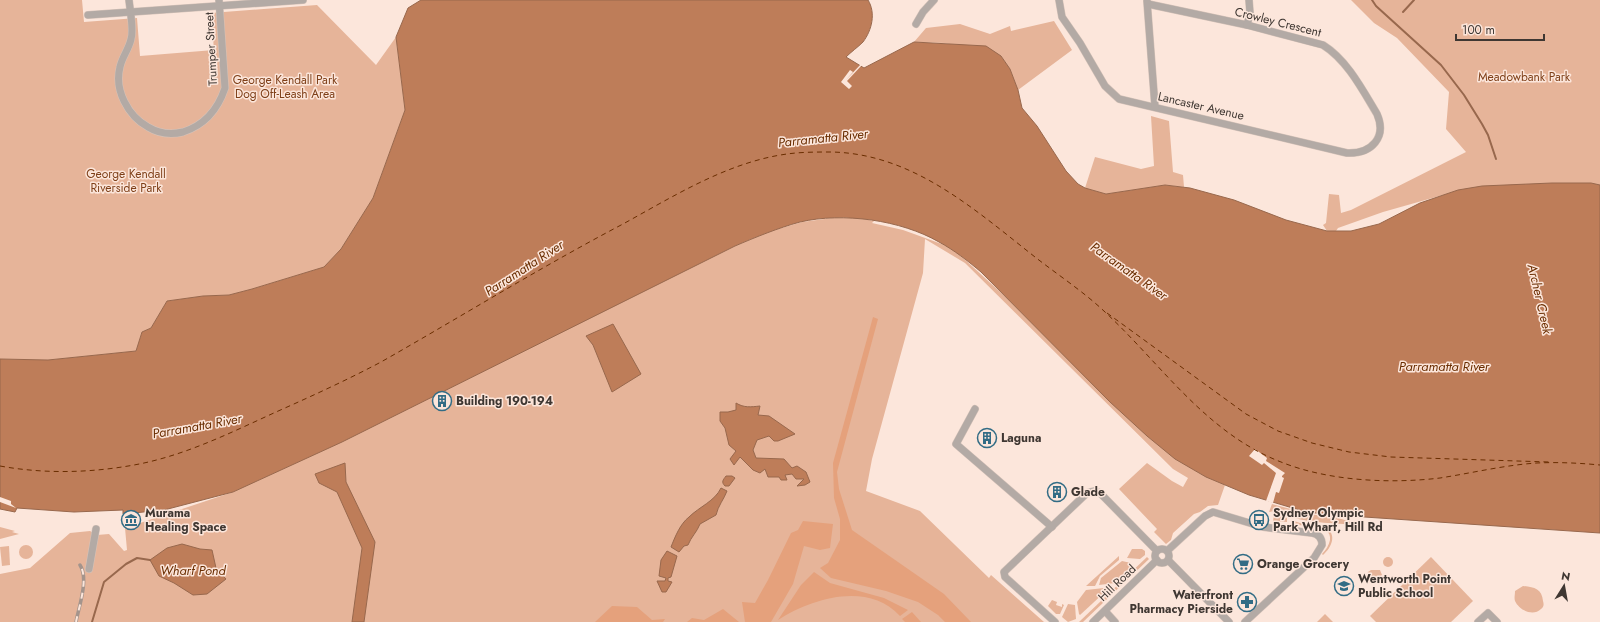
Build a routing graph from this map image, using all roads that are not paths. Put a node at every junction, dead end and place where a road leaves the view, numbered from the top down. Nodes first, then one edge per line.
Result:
1 (129, 0) edge
2 (303, 0) edge
3 (934, 0) edge
4 (1059, 0) edge
5 (1249, 0) edge
6 (1147, 2) edge
7 (219, 3) edge
8 (130, 11) junction
9 (88, 15) dead end
10 (916, 24) dead end
11 (1247, 25) junction
12 (1155, 107) junction
13 (1380, 130) joint
14 (975, 409) dead end
15 (1052, 527) junction
16 (96, 529) dead end
17 (1157, 551) junction
18 (1168, 551) junction
19 (1157, 560) junction
20 (1168, 560) junction
21 (89, 569) dead end
22 (1105, 610) junction
23 (1055, 622) edge
24 (1093, 622) edge
25 (1115, 622) edge
26 (1229, 622) edge
27 (1245, 622) edge
28 (1478, 622) edge
29 (1497, 622) edge

1 - 8 street
2 - 7 street
3 - 10 street
4 - 12 street, Lancaster Avenue
5 - 11 street
6 - 11 street, Crowley Crescent
6 - 12 street
7 - 8 street
7 - 8 street, Trumper Street
8 - 9 street
11 - 13 street, Crowley Crescent
12 - 13 street, Lancaster Avenue
14 - 15 street
15 - 17 street
15 - 23 street
16 - 21 street
17 - 18 street
17 - 19 street
18 - 20 street
18 - 27 street
19 - 20 street
19 - 22 street, Hill Road
20 - 26 street
22 - 24 street, Hill Road
22 - 25 street
28 - 29 street

